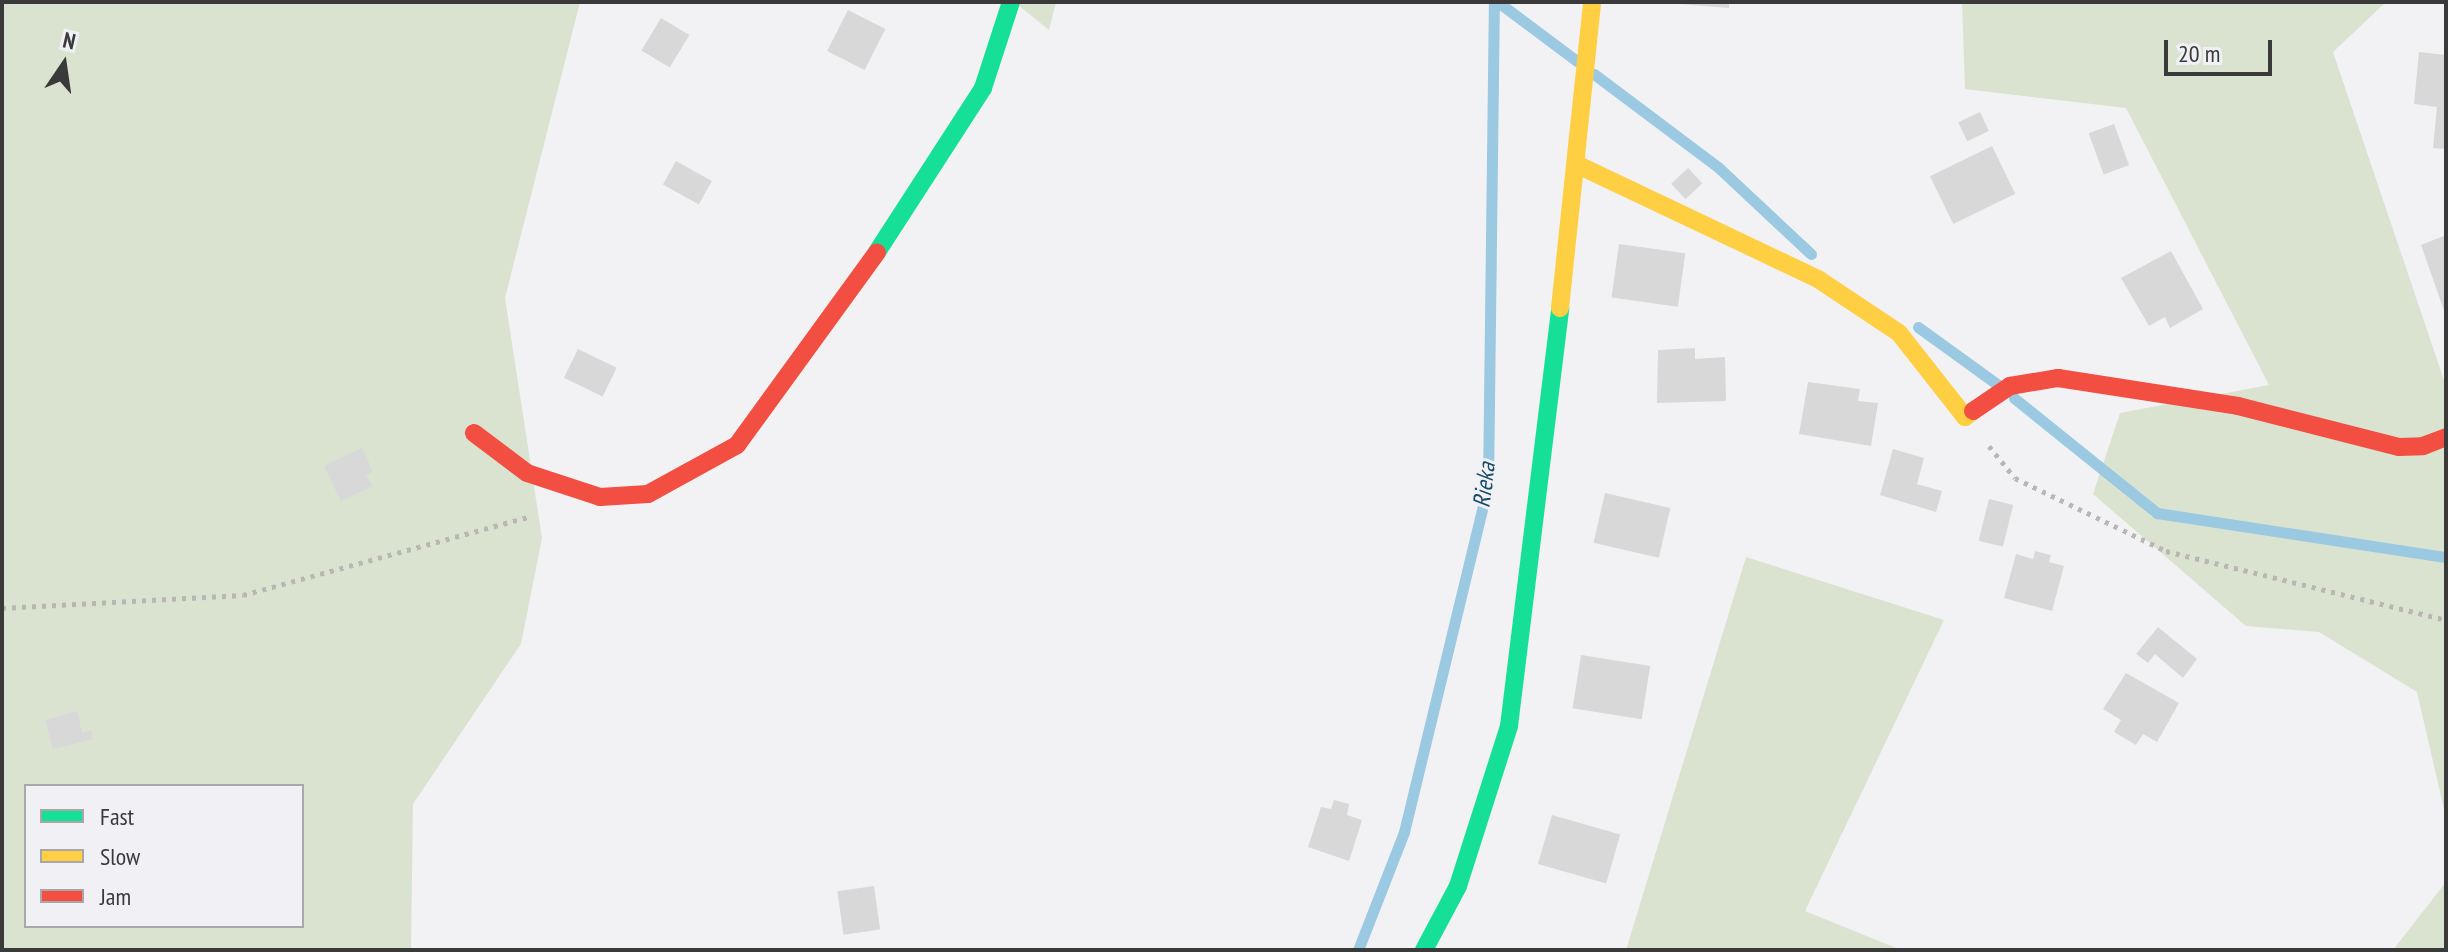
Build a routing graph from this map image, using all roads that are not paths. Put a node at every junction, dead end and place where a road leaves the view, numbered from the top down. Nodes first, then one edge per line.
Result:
1 (1011, 2) edge
2 (1592, 2) edge
3 (1578, 165) junction
4 (474, 433) dead end
5 (2446, 437) edge
6 (1424, 950) edge

1 - 4 street
2 - 3 street
3 - 5 street
3 - 6 street

